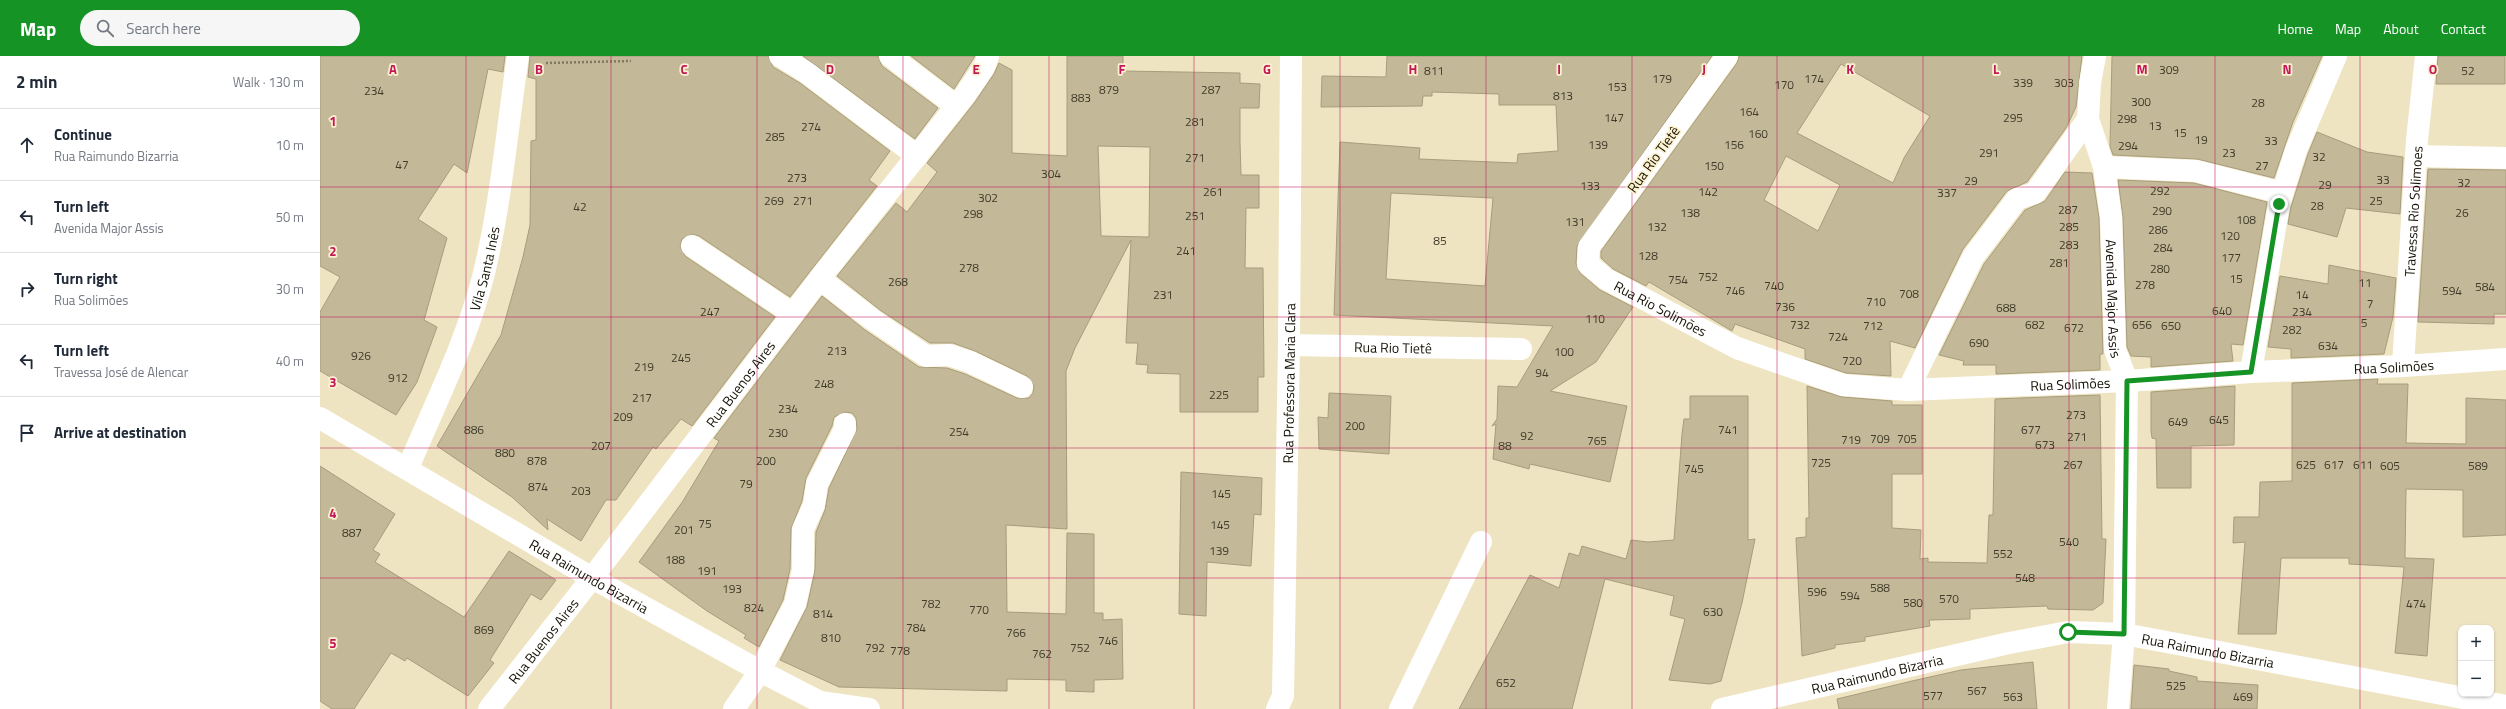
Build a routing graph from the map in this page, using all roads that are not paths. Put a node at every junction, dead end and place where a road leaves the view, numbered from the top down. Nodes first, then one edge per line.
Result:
1 (780, 56) edge
2 (890, 56) edge
3 (988, 56) edge
4 (1292, 56) edge
5 (1727, 56) edge
6 (2095, 56) edge
7 (2336, 56) edge
8 (2426, 56) edge
9 (518, 60) edge
10 (956, 106) junction
11 (2088, 119) junction
12 (917, 156) junction
13 (2416, 156) junction
14 (2506, 158) edge
15 (2104, 167) junction
16 (2282, 193) junction
17 (692, 246) dead end
18 (1588, 264) joint
19 (820, 279) junction
20 (793, 314) junction
21 (1290, 344) junction
22 (1737, 348) joint
23 (1521, 349) dead end
24 (2506, 359) edge
25 (2403, 366) junction
26 (2251, 372) junction
27 (2127, 381) junction
28 (1022, 387) dead end
29 (1908, 390) junction
30 (320, 418) edge
31 (845, 424) dead end
32 (408, 468) junction
33 (1481, 542) dead end
34 (592, 578) junction
35 (2124, 634) junction
36 (760, 671) junction
37 (2506, 706) edge
38 (489, 709) edge
39 (734, 709) edge
40 (869, 709) edge
41 (1277, 709) edge
42 (1400, 709) edge
43 (1722, 709) edge
44 (2118, 709) edge

1 - 12 street
2 - 10 street
3 - 10 street, Rua Buenos Aires
4 - 21 street, Rua Professora Maria Clara
5 - 18 street, Rua Rio Tietê
6 - 11 street, Avenida Major Assis
7 - 16 street
8 - 13 street, Travessa Rio Solimoes
9 - 32 street, Vila Santa Inês
10 - 12 street, Rua Buenos Aires
11 - 15 street, Avenida Major Assis
11 - 29 street
12 - 19 street, Rua Buenos Aires
13 - 14 street
13 - 25 street, Travessa Rio Solimoes
15 - 16 street
15 - 27 street, Avenida Major Assis
16 - 26 street
17 - 20 street
18 - 22 street, Rua Rio Solimões
19 - 20 street, Rua Buenos Aires
19 - 28 street
20 - 34 street, Rua Buenos Aires
21 - 23 street, Rua Rio Tietê
21 - 41 street, Rua Professora Maria Clara
22 - 29 street, Rua Solimões
24 - 25 street, Rua Solimões
25 - 26 street, Rua Solimões
26 - 27 street, Rua Solimões
27 - 29 street, Rua Solimões
27 - 35 street, Avenida Major Assis
30 - 32 street, Rua Raimundo Bizarria
31 - 36 street
32 - 34 street, Rua Raimundo Bizarria
33 - 42 street
34 - 36 street, Rua Raimundo Bizarria
34 - 38 street, Rua Buenos Aires
35 - 37 street, Rua Raimundo Bizarria
35 - 43 street, Rua Raimundo Bizarria
35 - 44 street, Avenida Major Assis
36 - 39 street
36 - 40 street, Rua Raimundo Bizarria

